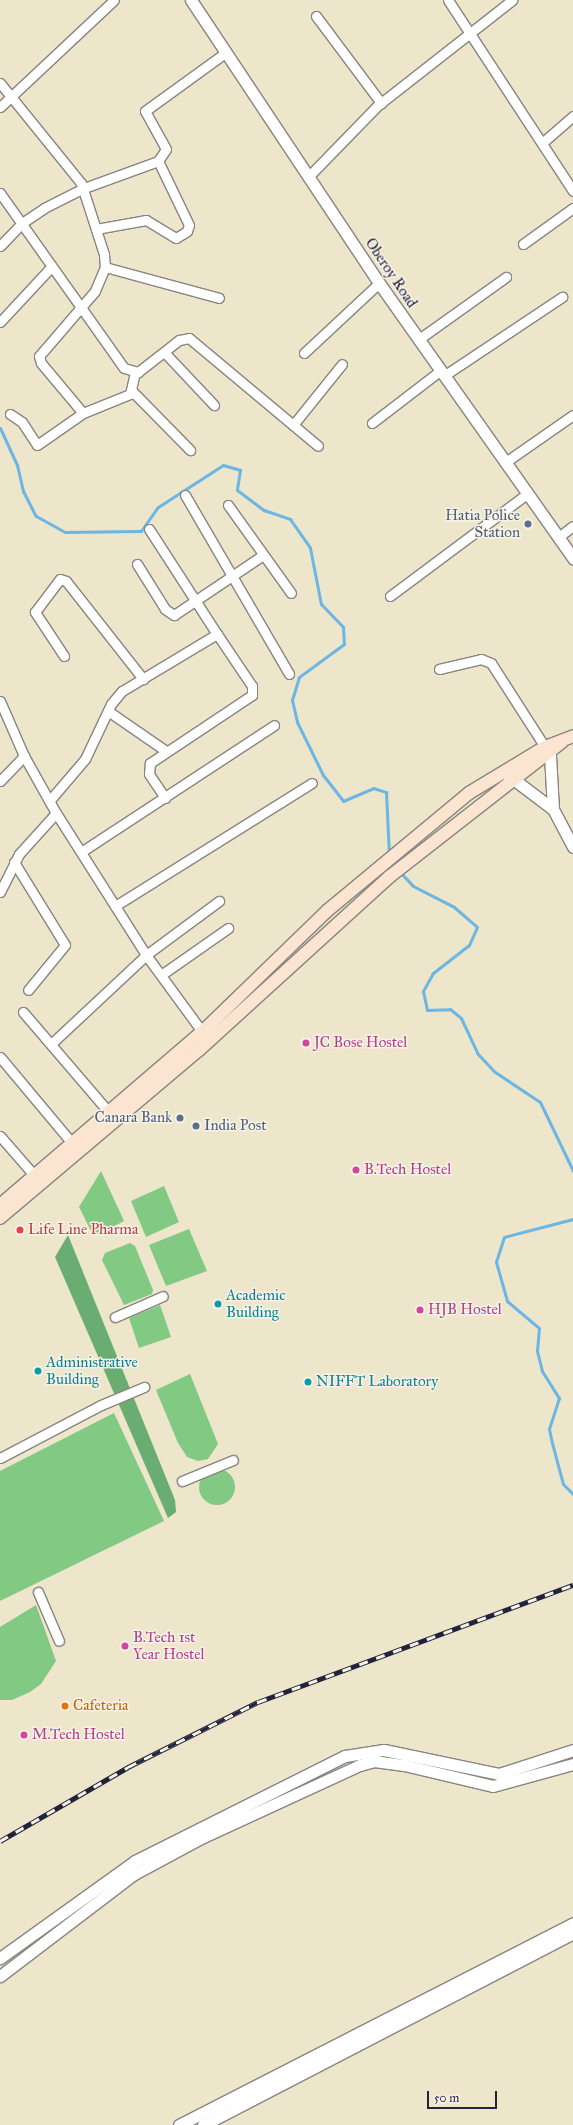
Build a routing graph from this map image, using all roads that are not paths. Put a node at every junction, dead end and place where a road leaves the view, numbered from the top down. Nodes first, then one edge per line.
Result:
1 (114, 0) edge
2 (191, 0) edge
3 (448, 0) edge
4 (512, 0) edge
5 (316, 16) dead end
6 (469, 32) junction
7 (226, 53) junction
8 (0, 84) edge
9 (12, 98) junction
10 (381, 102) junction
11 (0, 107) edge
12 (573, 116) edge
13 (542, 143) junction
14 (158, 160) junction
15 (309, 176) junction
16 (84, 188) junction
17 (573, 191) edge
18 (0, 193) edge
19 (573, 208) edge
20 (22, 223) junction
21 (96, 229) junction
22 (523, 244) dead end
23 (0, 246) edge
24 (52, 266) junction
25 (104, 267) junction
26 (506, 277) dead end
27 (379, 283) junction
28 (562, 297) dead end
29 (219, 298) dead end
30 (79, 308) junction
31 (0, 322) edge
32 (419, 339) junction
33 (164, 352) junction
34 (304, 354) dead end
35 (342, 364) dead end
36 (135, 373) junction
37 (443, 373) junction
38 (132, 391) junction
39 (214, 405) dead end
40 (83, 413) junction
41 (10, 414) dead end
42 (573, 415) edge
43 (372, 423) dead end
44 (293, 425) junction
45 (318, 446) dead end
46 (190, 450) dead end
47 (507, 461) junction
48 (528, 493) junction
49 (185, 495) dead end
50 (228, 505) dead end
51 (573, 526) edge
52 (149, 529) dead end
53 (560, 536) junction
54 (264, 555) junction
55 (573, 558) edge
56 (137, 564) dead end
57 (234, 576) junction
58 (291, 593) dead end
59 (390, 596) dead end
60 (196, 602) junction
61 (217, 634) junction
62 (64, 656) dead end
63 (439, 669) dead end
64 (289, 674) dead end
65 (143, 679) junction
66 (0, 701) edge
67 (108, 711) junction
68 (274, 725) dead end
69 (573, 736) edge
70 (166, 751) junction
71 (548, 751) junction
72 (24, 756) junction
73 (508, 775) junction
74 (0, 781) edge
75 (312, 783) dead end
76 (165, 798) junction
77 (50, 800) junction
78 (553, 809) junction
79 (56, 813) junction
80 (573, 847) edge
81 (81, 852) junction
82 (14, 862) junction
83 (0, 892) edge
84 (219, 901) dead end
85 (115, 906) junction
86 (228, 928) dead end
87 (146, 955) junction
88 (161, 975) junction
89 (28, 990) dead end
90 (23, 1012) dead end
91 (206, 1036) junction
92 (51, 1044) junction
93 (0, 1057) edge
94 (108, 1111) junction
95 (0, 1136) edge
96 (72, 1143) junction
97 (34, 1175) junction
98 (0, 1205) edge
99 (0, 1218) edge
100 (163, 1296) dead end
101 (115, 1317) dead end
102 (144, 1388) dead end
103 (0, 1458) edge
104 (233, 1460) dead end
105 (182, 1482) dead end
106 (38, 1592) dead end
107 (59, 1641) dead end
108 (573, 1750) edge
109 (573, 1764) edge
110 (573, 1923) edge
111 (573, 1933) edge
112 (0, 1958) edge
113 (0, 1976) edge
114 (179, 2125) edge
115 (203, 2125) edge

1 - 9 street
2 - 7 street, Oberoy Road
3 - 6 street
4 - 6 street
5 - 10 street
6 - 10 street
6 - 13 street
7 - 14 street
7 - 15 street, Oberoy Road
8 - 9 street
9 - 11 street
9 - 16 street
10 - 15 street
12 - 13 street
13 - 17 street
14 - 16 street
14 - 21 street
15 - 27 street, Oberoy Road
16 - 20 street
16 - 21 street
18 - 20 street
19 - 22 street
20 - 23 street
20 - 24 street
21 - 25 street
24 - 30 street
24 - 31 street
25 - 29 street
25 - 30 street
26 - 32 street
27 - 32 street, Oberoy Road
27 - 34 street
28 - 37 street
30 - 36 street
30 - 40 street
32 - 37 street, Oberoy Road
33 - 36 street
33 - 39 street
33 - 44 street
35 - 44 street
36 - 38 street
37 - 43 street
37 - 47 street, Oberoy Road
38 - 40 street
38 - 46 street
40 - 41 street
42 - 47 street
44 - 45 street
47 - 48 street, Oberoy Road
48 - 53 street, Oberoy Road
48 - 59 street
49 - 57 street
50 - 54 street
51 - 53 street
52 - 60 street
53 - 55 street, Oberoy Road
54 - 57 street
54 - 58 street
56 - 60 street
57 - 60 street
57 - 64 street
60 - 61 street
61 - 65 street
61 - 70 street
62 - 65 street
63 - 71 street
65 - 67 street
66 - 72 street
67 - 70 street
67 - 77 street
68 - 76 street
69 - 71 main road
70 - 76 street
71 - 73 main road
71 - 78 street
72 - 74 street
72 - 77 street
73 - 78 street
73 - 91 main road
73 - 91 main road
75 - 85 street
76 - 81 street
77 - 79 street
78 - 80 street
79 - 81 street
79 - 82 street
81 - 85 street
82 - 83 street
82 - 89 street
84 - 87 street
85 - 87 street
86 - 88 street
87 - 88 street
87 - 92 street
88 - 91 street
90 - 92 street
91 - 94 main road
91 - 99 main road
92 - 94 street
93 - 96 street
94 - 96 main road
95 - 97 street
96 - 97 main road
97 - 98 main road
100 - 101 street
102 - 103 street
104 - 105 street
106 - 107 street
108 - 112 street
109 - 113 street
110 - 114 street
111 - 115 street

